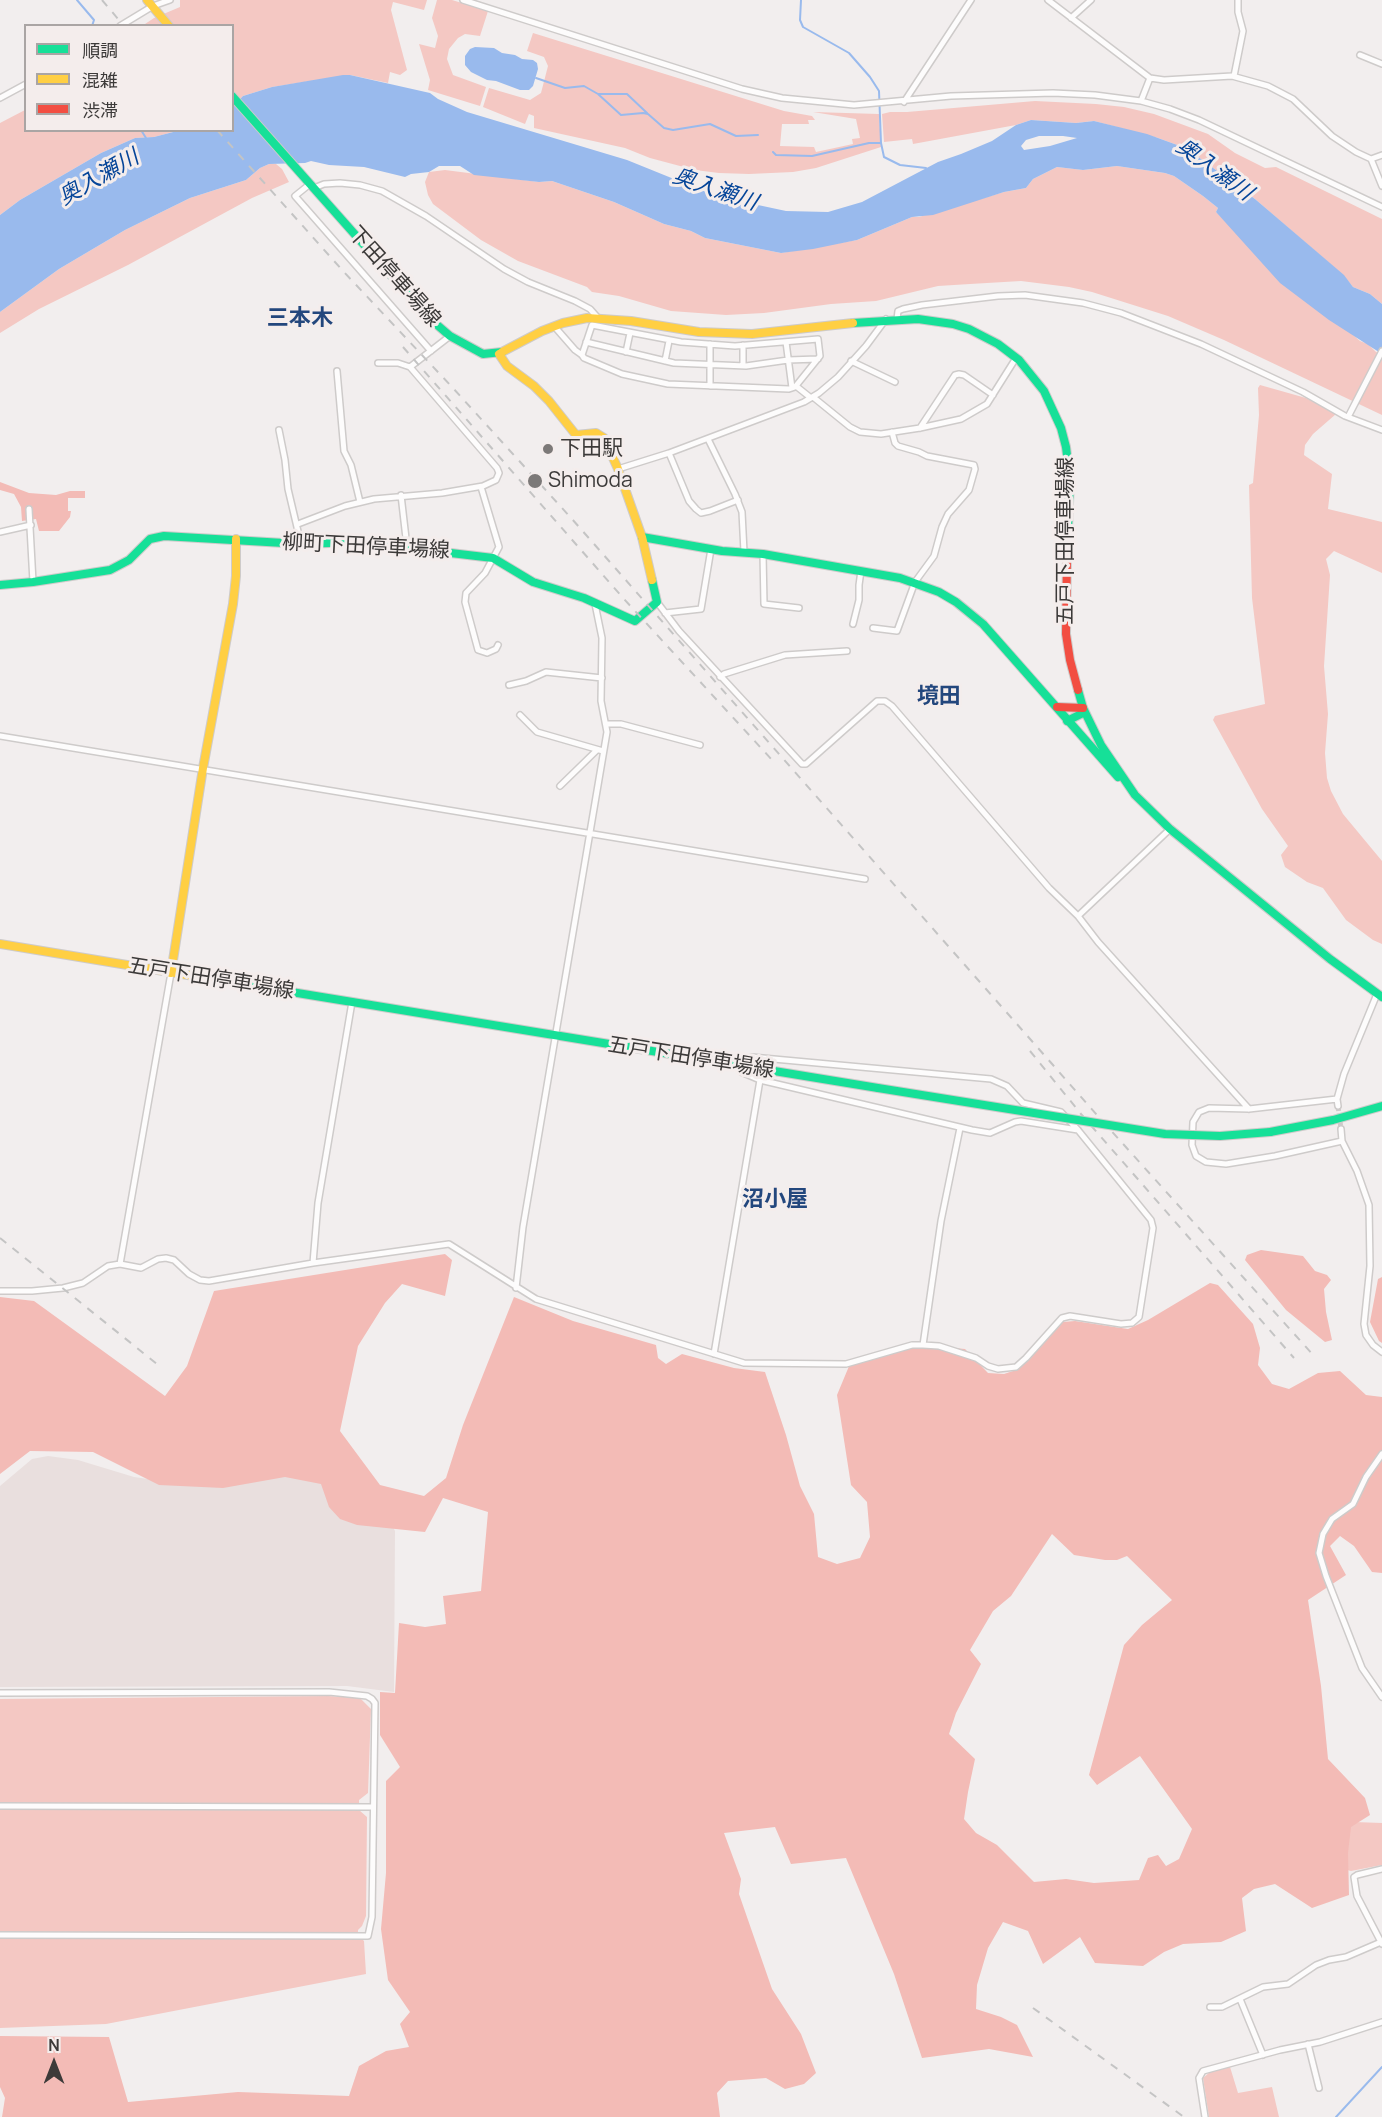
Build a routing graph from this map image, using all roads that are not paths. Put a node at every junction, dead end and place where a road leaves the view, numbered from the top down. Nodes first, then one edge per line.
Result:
1 (170, 0) edge
2 (463, 0) edge
3 (971, 0) edge
4 (1048, 0) edge
5 (1091, 0) edge
6 (1238, 0) edge
7 (152, 5) edge
8 (1071, 18) junction
9 (123, 24) edge
10 (168, 24) edge
11 (1360, 55) dead end
12 (1382, 64) edge
13 (1233, 76) junction
14 (1150, 78) junction
15 (24, 85) edge
16 (0, 98) edge
17 (234, 98) edge
18 (1141, 101) junction
19 (904, 102) junction
20 (1382, 155) edge
21 (1371, 159) junction
22 (310, 183) junction
23 (1382, 186) edge
24 (1382, 207) edge
25 (598, 318) junction
26 (886, 319) junction
27 (897, 319) junction
28 (554, 326) junction
29 (630, 333) junction
30 (450, 336) junction
31 (669, 341) junction
32 (586, 342) junction
33 (786, 342) junction
34 (710, 344) junction
35 (743, 345) junction
36 (431, 351) junction
37 (1382, 351) edge
38 (626, 352) junction
39 (499, 354) junction
40 (582, 356) junction
41 (1017, 358) junction
42 (818, 359) junction
43 (788, 360) junction
44 (665, 361) junction
45 (851, 361) junction
46 (378, 363) dead end
47 (711, 364) junction
48 (743, 366) junction
49 (411, 367) junction
50 (338, 371) dead end
51 (895, 382) dead end
52 (710, 386) junction
53 (794, 387) junction
54 (993, 395) junction
55 (812, 398) junction
56 (1350, 415) junction
57 (920, 428) junction
58 (279, 430) dead end
59 (1382, 430) edge
60 (892, 432) junction
61 (708, 439) junction
62 (669, 453) junction
63 (618, 469) junction
64 (481, 487) junction
65 (400, 495) junction
66 (738, 500) junction
67 (360, 502) junction
68 (29, 509) dead end
69 (298, 524) junction
70 (31, 525) junction
71 (0, 532) edge
72 (642, 537) junction
73 (236, 539) junction
74 (301, 544) junction
75 (406, 547) junction
76 (711, 549) junction
77 (744, 552) junction
78 (764, 554) junction
79 (493, 558) junction
80 (861, 571) junction
81 (33, 582) junction
82 (915, 582) junction
83 (0, 585) edge
84 (657, 602) junction
85 (595, 604) junction
86 (799, 608) dead end
87 (665, 613) junction
88 (853, 624) dead end
89 (873, 628) dead end
90 (498, 645) dead end
91 (847, 651) dead end
92 (720, 677) junction
93 (602, 678) junction
94 (509, 685) dead end
95 (1057, 707) junction
96 (1084, 710) junction
97 (520, 715) dead end
98 (1067, 721) junction
99 (606, 724) junction
100 (0, 736) edge
101 (700, 745) dead end
102 (597, 750) junction
103 (603, 751) junction
104 (203, 768) junction
105 (1125, 782) junction
106 (560, 786) dead end
107 (1170, 830) junction
108 (590, 834) junction
109 (865, 879) dead end
110 (1078, 916) junction
111 (0, 944) edge
112 (171, 973) junction
113 (1379, 996) edge
114 (352, 1002) junction
115 (556, 1035) junction
116 (740, 1067) junction
117 (760, 1080) junction
118 (1337, 1099) junction
119 (1338, 1106) tunnel mouth
120 (1382, 1106) edge
121 (1249, 1108) junction
122 (960, 1128) junction
123 (1341, 1129) tunnel mouth
124 (1078, 1130) junction
125 (1342, 1141) junction
126 (313, 1263) junction
127 (120, 1264) junction
128 (516, 1288) junction
129 (0, 1291) edge
130 (923, 1345) junction
131 (1382, 1352) edge
132 (714, 1354) junction
133 (1382, 1454) edge
134 (0, 1693) edge
135 (1382, 1697) edge
136 (0, 1806) edge
137 (372, 1807) junction
138 (1382, 1869) edge
139 (0, 1935) edge
140 (1382, 1943) edge
141 (1240, 1999) junction
142 (1210, 2007) dead end
143 (1382, 2022) edge
144 (1308, 2044) junction
145 (1263, 2055) junction
146 (1318, 2088) dead end
147 (1205, 2117) edge

1 - 7 street
2 - 19 street
3 - 19 street
4 - 8 street
5 - 8 street
6 - 13 street
7 - 9 street
7 - 10 main road
8 - 14 street
11 - 12 street
13 - 14 street
13 - 21 street
14 - 18 street
15 - 16 street
17 - 22 main road, 下田停車場線
18 - 19 street
18 - 24 street
20 - 21 street
21 - 23 street
22 - 25 street
22 - 30 main road, 下田停車場線
22 - 36 street
25 - 26 main road, 五戸下田停車場線
25 - 28 main road, 五戸下田停車場線
26 - 27 main road, 五戸下田停車場線
26 - 45 street
27 - 41 main road, 五戸下田停車場線
27 - 56 street
28 - 39 main road, 五戸下田停車場線
28 - 40 street
29 - 31 street
29 - 32 street
29 - 38 street
30 - 36 street
30 - 39 main road, 下田停車場線
31 - 34 street
31 - 44 street
32 - 38 street
32 - 40 street
33 - 35 street
33 - 42 street
33 - 43 street
34 - 35 street
34 - 47 street
35 - 48 street
36 - 49 street
37 - 56 street
38 - 44 street
39 - 63 main road
40 - 52 street
41 - 54 street
41 - 96 main road, 五戸下田停車場線
42 - 43 street
42 - 53 street
43 - 48 street
43 - 53 street
44 - 47 street
45 - 51 street
45 - 55 street
46 - 49 street
47 - 48 street
47 - 52 street
49 - 64 street
50 - 67 street
52 - 53 street
53 - 55 street
54 - 57 street
54 - 57 street
55 - 60 street
55 - 61 street
56 - 59 street
57 - 60 street
58 - 69 street
60 - 82 street
61 - 62 street
61 - 66 street
62 - 63 street
62 - 66 street
63 - 72 main road
64 - 65 street
64 - 79 street
65 - 67 street
65 - 75 street
66 - 77 street
67 - 69 street
68 - 70 street
69 - 74 street
70 - 71 street
70 - 81 street
72 - 76 main road
72 - 84 main road
73 - 74 main road, 柳町下田停車場線
73 - 81 main road, 柳町下田停車場線
73 - 104 main road
74 - 75 main road, 柳町下田停車場線
75 - 79 main road, 柳町下田停車場線
76 - 77 main road
76 - 87 street
77 - 78 main road
78 - 80 main road
78 - 86 street
79 - 85 main road, 柳町下田停車場線
79 - 90 street
80 - 82 main road
80 - 88 street
81 - 83 main road, 柳町下田停車場線
82 - 89 street
82 - 95 main road
84 - 85 main road, 柳町下田停車場線
84 - 87 street
85 - 93 street
87 - 92 street
91 - 92 street
92 - 110 street
93 - 94 street
93 - 99 street
95 - 96 main road
95 - 98 main road
96 - 98 main road
96 - 105 main road, 五戸下田停車場線
97 - 102 street
98 - 105 main road
99 - 101 street
99 - 103 street
100 - 104 street
102 - 103 street
102 - 106 street
103 - 108 street
104 - 108 street
104 - 112 main road
105 - 107 main road, 五戸下田停車場線
107 - 110 street
107 - 113 main road, 五戸下田停車場線
108 - 109 street
108 - 115 street
110 - 121 street
111 - 112 main road, 五戸下田停車場線
112 - 114 main road, 五戸下田停車場線
112 - 127 street
113 - 118 street
114 - 115 main road, 五戸下田停車場線
114 - 126 street
115 - 116 main road, 五戸下田停車場線
115 - 128 street
116 - 117 street
116 - 120 main road, 五戸下田停車場線, bridge
116 - 124 street
117 - 122 street
117 - 132 street
118 - 119 street
118 - 121 street
121 - 125 street
122 - 124 street
122 - 130 street
123 - 125 street
124 - 130 street
125 - 131 street
126 - 127 street
126 - 128 street
127 - 129 street
128 - 132 street
130 - 132 street
133 - 135 street
134 - 137 street
136 - 137 street
137 - 139 street
138 - 140 street
140 - 141 street
141 - 142 street
141 - 145 street
143 - 144 street
144 - 145 street
144 - 146 street
145 - 147 street

